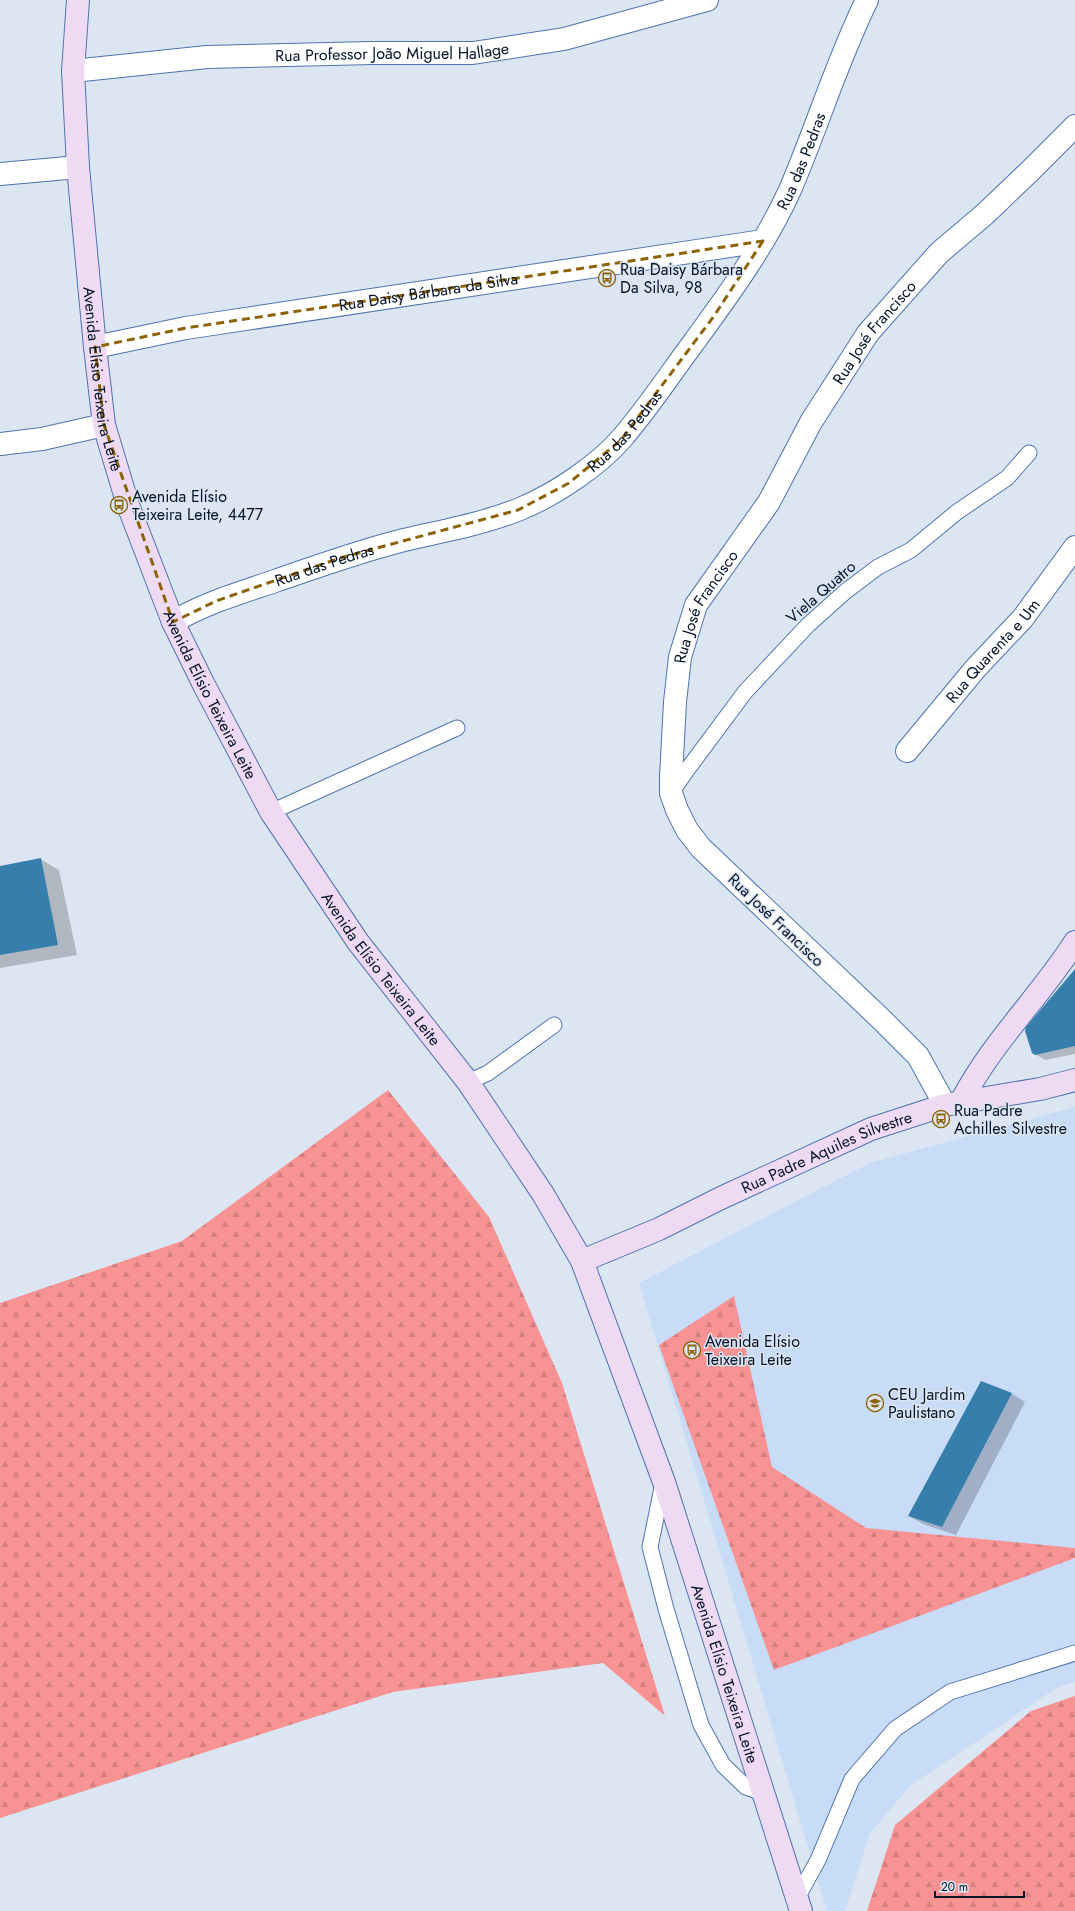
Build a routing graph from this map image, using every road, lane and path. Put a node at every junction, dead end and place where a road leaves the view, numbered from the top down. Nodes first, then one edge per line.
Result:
1 (78, 0) edge
2 (707, 0) edge
3 (866, 0) edge
4 (72, 71) junction
5 (1075, 126) edge
6 (78, 167) junction
7 (0, 174) edge
8 (763, 241) junction
9 (95, 347) junction
10 (104, 425) junction
11 (0, 444) edge
12 (1029, 453) dead end
13 (1075, 547) edge
14 (173, 622) junction
15 (457, 728) dead end
16 (907, 751) dead end
17 (672, 793) junction
18 (271, 812) junction
19 (1075, 942) edge
20 (554, 1025) dead end
21 (1075, 1080) edge
22 (468, 1082) junction
23 (953, 1103) junction
24 (582, 1261) junction
25 (664, 1482) junction
26 (1075, 1653) edge
27 (765, 1794) junction
28 (799, 1904) edge

1 - 4 main road, Avenida Elísio Teixeira Leite
2 - 4 street, Rua Professor João Miguel Hallage
3 - 8 street, Rua das Pedras
4 - 6 main road, Avenida Elísio Teixeira Leite
5 - 17 street, Rua José Francisco
6 - 7 street
6 - 9 main road, Avenida Elísio Teixeira Leite
8 - 9 street, Rua Daisy Bárbara da Silva
8 - 14 street, Rua das Pedras
9 - 10 main road, Avenida Elísio Teixeira Leite
10 - 11 street
10 - 14 main road, Avenida Elísio Teixeira Leite
12 - 17 lane, Viela Quatro
13 - 16 street, Rua Quarenta e Um
14 - 18 main road, Avenida Elísio Teixeira Leite
15 - 18 lane
17 - 23 street, Rua José Francisco
18 - 22 main road, Avenida Elísio Teixeira Leite
19 - 23 main road
20 - 22 lane
21 - 23 main road, Rua Padre Aquiles Silvestre
22 - 24 main road, Avenida Elísio Teixeira Leite
23 - 24 main road, Rua Padre Aquiles Silvestre
24 - 25 main road, Avenida Elísio Teixeira Leite
25 - 27 main road, Avenida Elísio Teixeira Leite
25 - 27 lane
26 - 28 lane
27 - 28 main road, Avenida Elísio Teixeira Leite

